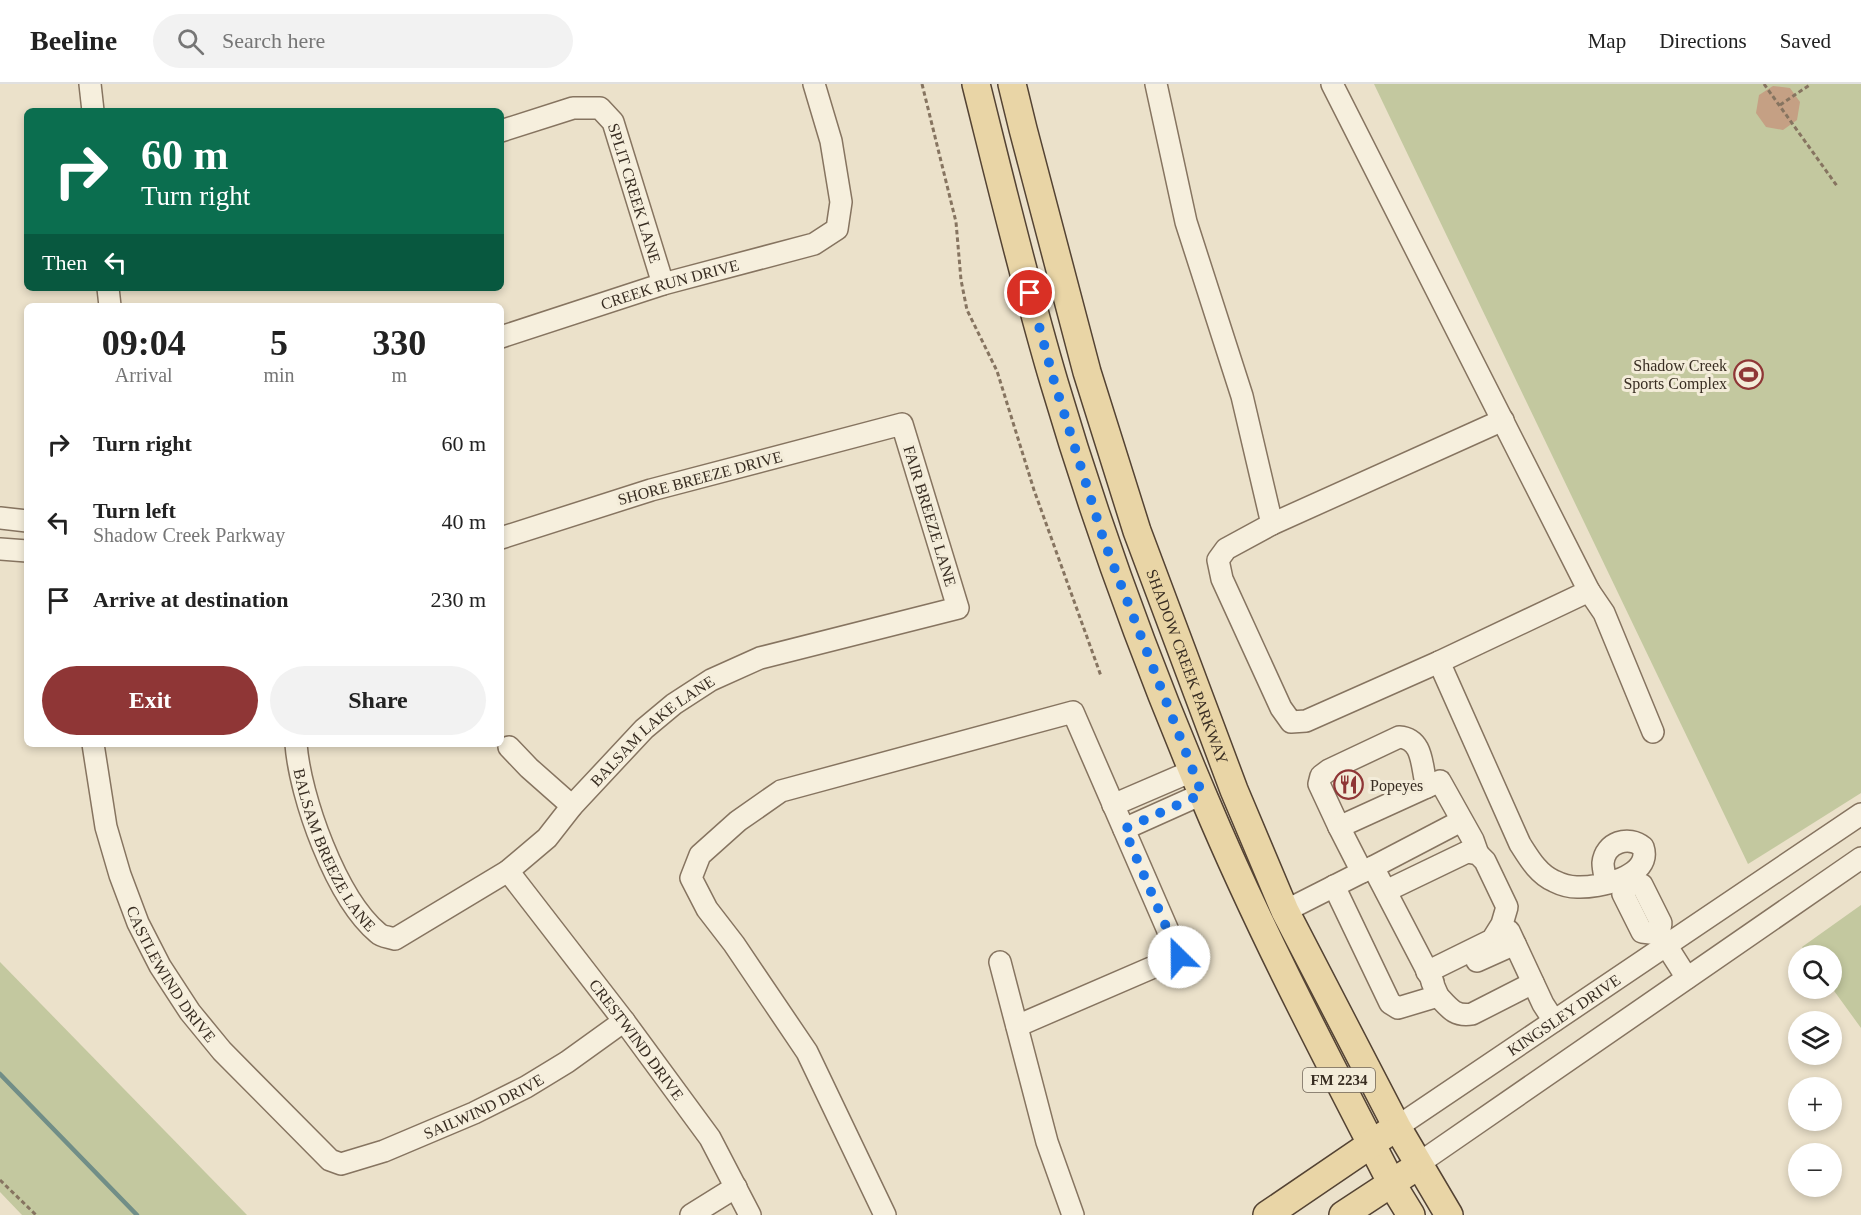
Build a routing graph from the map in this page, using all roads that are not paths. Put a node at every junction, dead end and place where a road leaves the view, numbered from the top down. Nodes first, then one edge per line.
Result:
1 (90, 84) edge
2 (814, 84) edge
3 (976, 84) edge
4 (1012, 84) edge
5 (1156, 84) edge
6 (1332, 84) edge
7 (93, 108) edge
8 (504, 130) edge
9 (663, 284) junction
10 (504, 336) edge
11 (1503, 420) junction
12 (902, 424) joint
13 (0, 518) edge
14 (24, 520) edge
15 (1272, 524) junction
16 (504, 537) edge
17 (0, 549) edge
18 (24, 551) edge
19 (1589, 591) junction
20 (958, 608) joint
21 (1438, 662) junction
22 (1653, 732) dead end
23 (93, 747) edge
24 (296, 747) edge
25 (509, 747) dead end
26 (1197, 782) junction
27 (1427, 787) junction
28 (1113, 805) junction
29 (572, 807) junction
30 (1861, 814) edge
31 (1461, 821) junction
32 (1340, 827) junction
33 (1124, 829) junction
34 (1478, 854) junction
35 (1861, 858) edge
36 (1367, 869) junction
37 (508, 871) junction
38 (1629, 880) junction
39 (1606, 882) junction
40 (1334, 886) junction
41 (1386, 891) junction
42 (1285, 910) junction
43 (1504, 920) junction
44 (395, 939) joint
45 (1662, 940) junction
46 (1515, 944) junction
47 (1000, 962) dead end
48 (1687, 978) junction
49 (1432, 983) junction
50 (1533, 983) junction
51 (624, 1020) junction
52 (1554, 1021) junction
53 (1017, 1026) junction
54 (1397, 1127) junction
55 (1371, 1144) junction
56 (330, 1160) joint
57 (1418, 1164) junction
58 (1392, 1184) junction
59 (736, 1187) junction
60 (691, 1215) edge
61 (750, 1215) edge
62 (885, 1215) edge
63 (1073, 1215) edge
64 (1267, 1215) edge
65 (1343, 1215) edge
66 (1411, 1215) edge
67 (1449, 1215) edge

1 - 7 street
2 - 9 street, CREEK RUN DRIVE
3 - 26 main road, SHADOW CREEK PARKWAY / FM 2234
4 - 42 main road, SHADOW CREEK PARKWAY / FM 2234
5 - 15 street
6 - 11 street
8 - 9 street, SPLIT CREEK LANE
9 - 10 street, CREEK RUN DRIVE
11 - 15 street
11 - 19 street
12 - 16 street, SHORE BREEZE DRIVE
12 - 20 street, FAIR BREEZE LANE
13 - 14 street
15 - 21 street
17 - 18 street
19 - 21 street
19 - 22 street
20 - 29 street, BALSAM LAKE LANE
21 - 39 street
23 - 56 street, CASTLEWIND DRIVE
24 - 44 street, BALSAM BREEZE LANE
25 - 29 street
26 - 28 street
26 - 33 street
26 - 55 main road, SHADOW CREEK PARKWAY / FM 2234
27 - 31 street
27 - 32 street
27 - 32 street
28 - 33 street
28 - 62 street
29 - 37 street, BALSAM LAKE LANE
30 - 45 street, KINGSLEY DRIVE
31 - 34 street
31 - 36 street
32 - 36 street
33 - 53 street
34 - 41 street
34 - 43 street
35 - 48 street
36 - 40 street
36 - 41 street
37 - 44 street, BALSAM LAKE LANE
37 - 51 street, CRESTWIND DRIVE
38 - 39 street
38 - 39 street
38 - 45 street
40 - 42 street
40 - 49 street
41 - 49 street
42 - 54 main road, SHADOW CREEK PARKWAY / FM 2234
43 - 46 street
43 - 49 street
45 - 48 street
45 - 52 street, KINGSLEY DRIVE
46 - 49 street
46 - 50 street
47 - 53 street
48 - 57 street
49 - 50 street
50 - 52 street
51 - 56 street, SAILWIND DRIVE
51 - 59 street, CRESTWIND DRIVE
52 - 54 street, KINGSLEY DRIVE
53 - 63 street
54 - 55 main road, KINGSLEY DRIVE
54 - 57 main road, SHADOW CREEK PARKWAY / FM 2234
55 - 58 main road, SHADOW CREEK PARKWAY / FM 2234
55 - 64 main road, KINGSLEY DRIVE
57 - 58 main road
57 - 67 main road, SHADOW CREEK PARKWAY / FM 2234
58 - 65 main road
58 - 66 main road, SHADOW CREEK PARKWAY / FM 2234
59 - 60 street
59 - 61 street, CRESTWIND DRIVE

